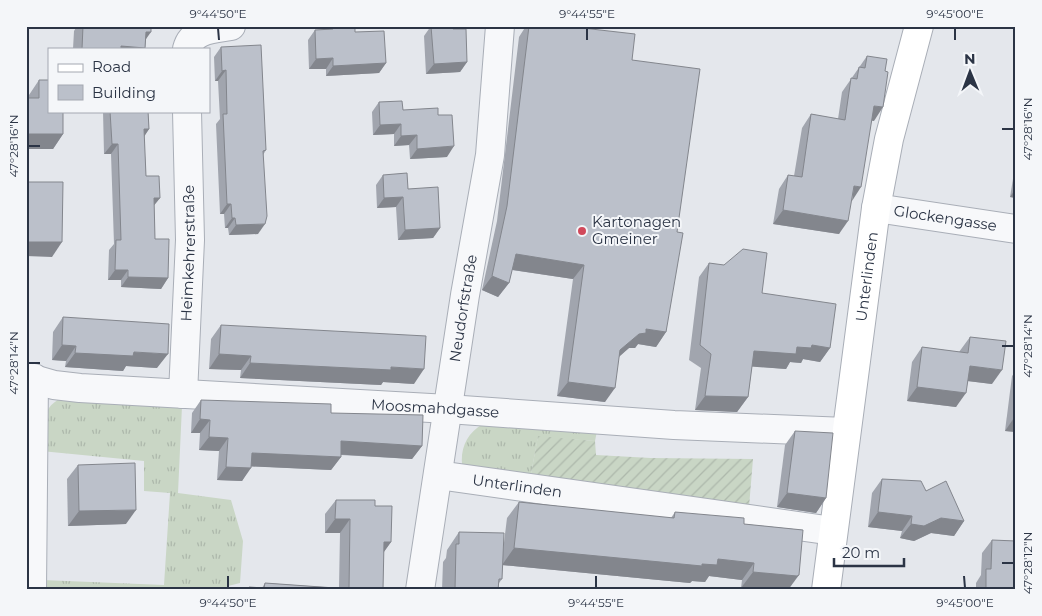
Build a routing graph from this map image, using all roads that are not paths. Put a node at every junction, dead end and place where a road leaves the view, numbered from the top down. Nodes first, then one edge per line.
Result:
1 (231, 26) edge
2 (500, 26) edge
3 (919, 26) edge
4 (187, 48) edge
5 (187, 112) edge
6 (876, 208) junction
7 (1016, 229) edge
8 (30, 378) edge
9 (183, 394) junction
10 (448, 409) junction
11 (846, 432) junction
12 (438, 475) junction
13 (834, 531) junction
14 (30, 532) edge
15 (32, 590) edge
16 (420, 590) edge
17 (826, 590) edge

1 - 4 street
2 - 10 street, Neudorfstraße
3 - 6 main road, Unterlinden
5 - 9 street, Heimkehrerstraße
6 - 7 street, Glockengasse
6 - 11 main road, Unterlinden
8 - 9 street, Moosmahdgasse
8 - 14 street
9 - 10 street, Moosmahdgasse
10 - 11 street, Moosmahdgasse
10 - 12 street, Neudorfstraße
11 - 13 main road, Unterlinden
12 - 13 street, Unterlinden
12 - 16 street, Neudorfstraße
13 - 17 main road, Unterlinden
14 - 15 street

